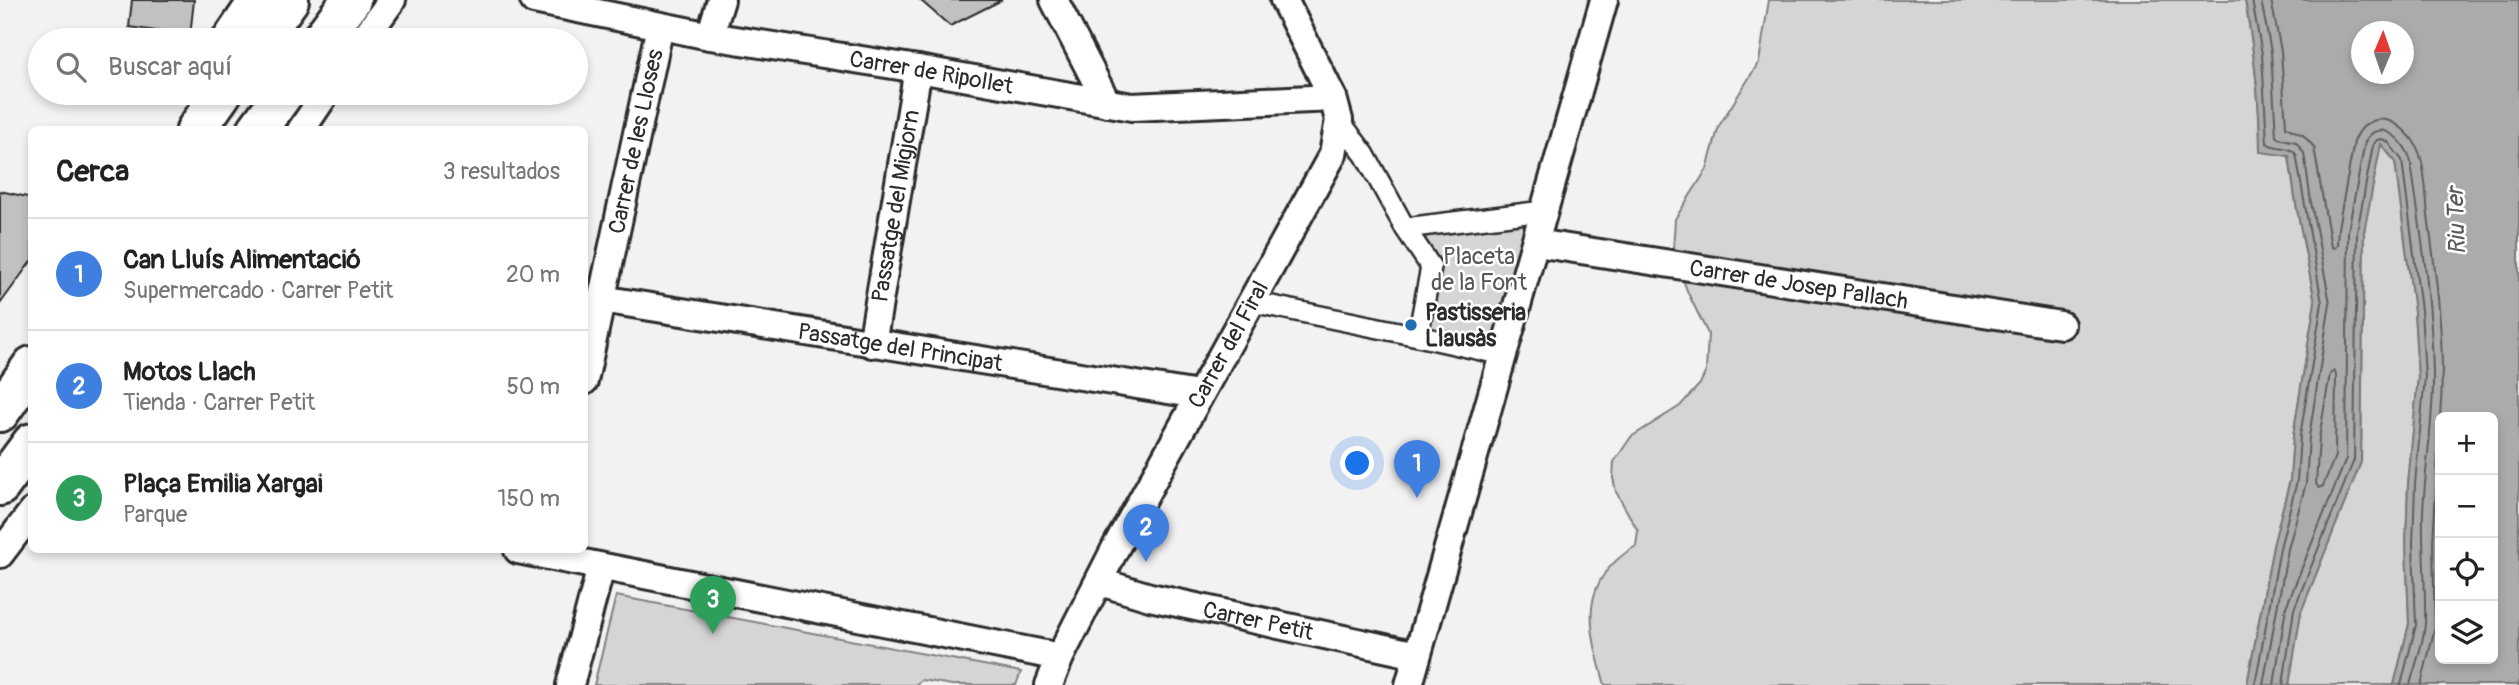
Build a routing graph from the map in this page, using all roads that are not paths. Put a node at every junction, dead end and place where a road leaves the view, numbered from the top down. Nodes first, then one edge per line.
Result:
1 (252, 0) edge
2 (289, 0) edge
3 (351, 0) edge
4 (534, 0) edge
5 (722, 0) edge
6 (1054, 0) edge
7 (1284, 0) edge
8 (1604, 0) edge
9 (395, 1) edge
10 (660, 26) junction
11 (233, 28) edge
12 (269, 28) edge
13 (330, 28) edge
14 (373, 28) edge
15 (710, 36) junction
16 (918, 69) junction
17 (1107, 103) junction
18 (275, 105) edge
19 (318, 105) edge
20 (1336, 109) junction
21 (260, 126) edge
22 (304, 126) edge
23 (1543, 211) junction
24 (1405, 228) junction
25 (1536, 243) junction
26 (601, 299) junction
27 (1252, 302) junction
28 (2061, 325) dead end
29 (1418, 335) junction
30 (872, 344) junction
31 (1503, 355) junction
32 (588, 362) edge
33 (28, 372) edge
34 (1199, 395) junction
35 (0, 412) edge
36 (28, 448) edge
37 (0, 486) edge
38 (28, 517) edge
39 (553, 553) edge
40 (0, 554) edge
41 (601, 567) junction
42 (1100, 582) junction
43 (1417, 655) junction
44 (1060, 657) junction
45 (570, 685) edge
46 (1049, 685) edge
47 (1409, 685) edge

1 - 11 street
2 - 12 main road
3 - 13 main road
4 - 10 street, Carrer de Ripollet
5 - 15 street
6 - 17 street
7 - 20 street
8 - 23 street
9 - 14 street
10 - 15 street, Carrer de Ripollet
10 - 26 street, Carrer de les Lloses
15 - 16 street, Carrer de Ripollet
16 - 17 street, Carrer de Ripollet
16 - 30 street, Passatge del Migjorn
17 - 20 street, Carrer de Ripollet
18 - 21 main road
19 - 22 street
20 - 24 street
20 - 27 street, Carrer del Firal
23 - 24 street
23 - 25 street
24 - 29 street
25 - 28 street, Carrer de Josep Pallach
25 - 31 street
26 - 30 street, Passatge del Principat
26 - 32 street, Carrer de les Lloses
27 - 29 street
27 - 34 street, Carrer del Firal
29 - 31 street
30 - 34 street, Passatge del Principat
31 - 43 street
33 - 35 main road
34 - 42 street, Carrer del Firal
36 - 37 main road
38 - 40 street
39 - 41 street
41 - 44 street
41 - 45 street
42 - 43 street, Carrer Petit
42 - 44 street, Carrer del Firal
43 - 47 street
44 - 46 street, Carrer del Firal

